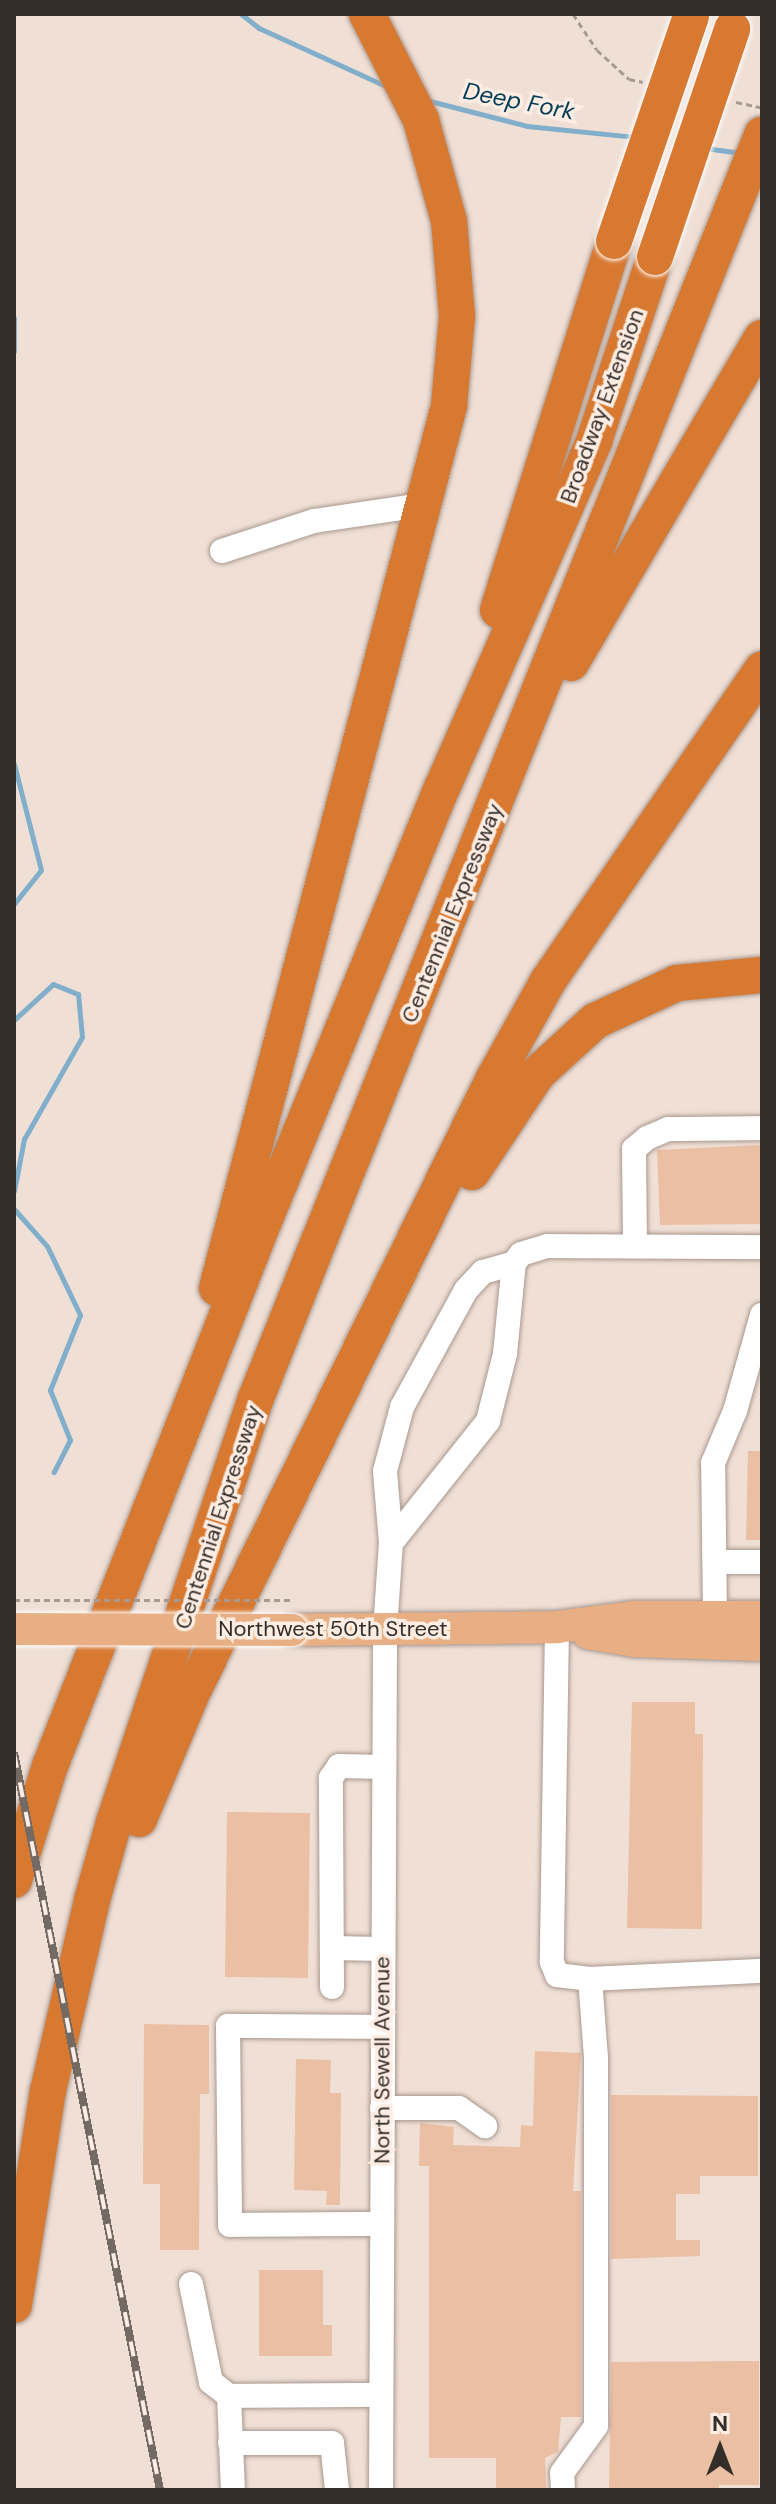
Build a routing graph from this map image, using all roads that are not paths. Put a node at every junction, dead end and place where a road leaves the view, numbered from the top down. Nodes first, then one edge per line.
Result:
1 (367, 14) edge
2 (691, 15) edge
3 (735, 21) edge
4 (762, 135) edge
5 (762, 338) edge
6 (423, 505) junction
7 (222, 551) dead end
8 (762, 670) edge
9 (515, 757) junction
10 (442, 788) junction
11 (762, 975) edge
12 (762, 1128) edge
13 (635, 1246) junction
14 (762, 1247) edge
15 (514, 1263) junction
16 (762, 1315) edge
17 (325, 1422) junction
18 (177, 1439) junction
19 (391, 1543) junction
20 (715, 1562) junction
21 (762, 1562) edge
22 (715, 1616) junction
23 (762, 1617) edge
24 (557, 1627) junction
25 (14, 1629) edge
26 (385, 1630) junction
27 (762, 1645) edge
28 (384, 1767) junction
29 (14, 1880) edge
30 (332, 1948) junction
31 (382, 1949) junction
32 (762, 1971) edge
33 (75, 1972) junction
34 (590, 1979) junction
35 (332, 1987) dead end
36 (382, 2027) junction
37 (382, 2108) junction
38 (485, 2126) dead end
39 (382, 2224) junction
40 (191, 2284) dead end
41 (14, 2305) edge
42 (381, 2395) junction
43 (229, 2396) junction
44 (230, 2443) junction
45 (233, 2490) edge
46 (337, 2490) edge
47 (381, 2490) edge
48 (563, 2490) edge

1 - 6 highway
2 - 10 highway, bridge
3 - 10 highway, Broadway Extension, bridge
4 - 9 highway
5 - 9 highway
6 - 7 street
6 - 18 highway
8 - 17 highway
9 - 33 highway, Centennial Expressway
10 - 18 highway
11 - 17 highway
12 - 13 street
13 - 14 street
13 - 15 street, North Sewell Avenue
15 - 19 street
15 - 19 street, North Sewell Avenue
16 - 20 street
17 - 33 highway
18 - 29 highway
19 - 26 street, North Sewell Avenue
20 - 21 street
20 - 22 street
22 - 23 main road, Northwest 50th Street
22 - 24 main road, Northwest 50th Street
24 - 26 main road, Northwest 50th Street
24 - 27 main road, Northwest 50th Street
24 - 34 street
25 - 26 main road, Northwest 50th Street, bridge
26 - 28 street, North Sewell Avenue
28 - 30 street
28 - 31 street, North Sewell Avenue
30 - 31 street
30 - 35 street
31 - 36 street, North Sewell Avenue
32 - 34 street
33 - 41 highway, Centennial Expressway
34 - 48 street
36 - 37 street, North Sewell Avenue
36 - 39 street
37 - 38 street
37 - 39 street, North Sewell Avenue
39 - 42 street, North Sewell Avenue
40 - 43 street
42 - 43 street
42 - 47 street, North Sewell Avenue
43 - 44 street
44 - 45 street
44 - 46 street

